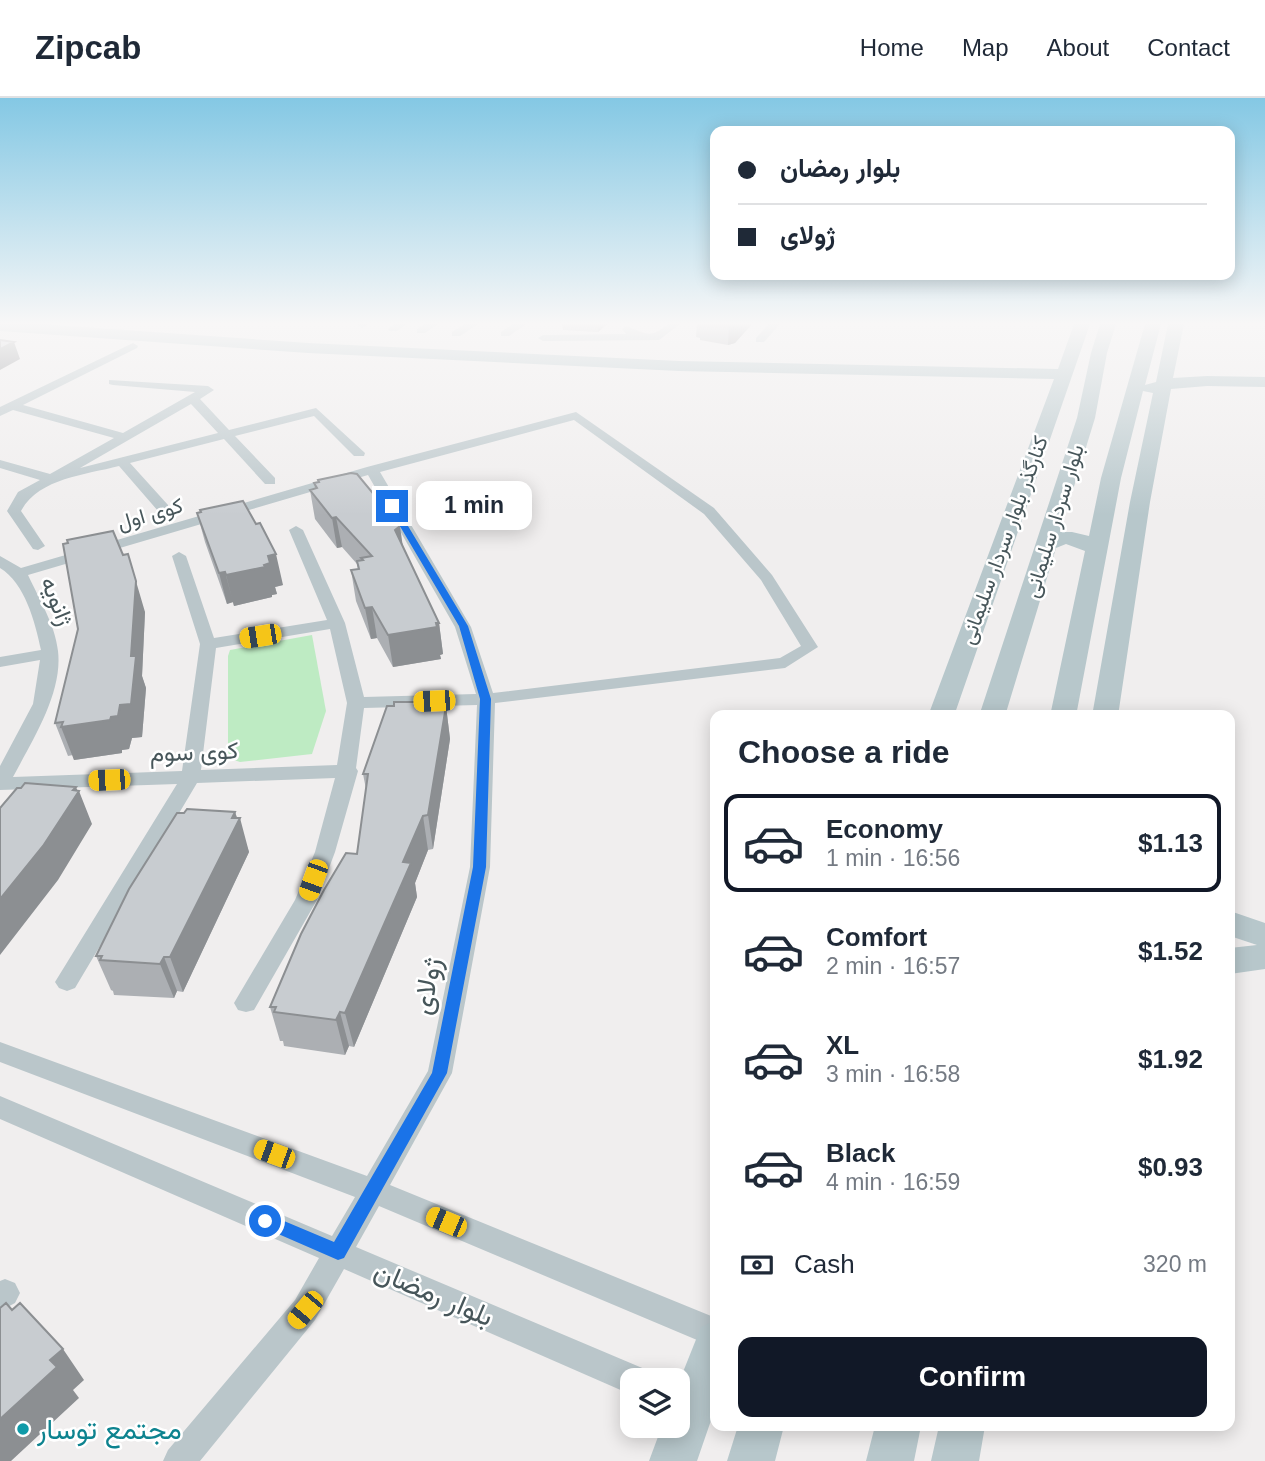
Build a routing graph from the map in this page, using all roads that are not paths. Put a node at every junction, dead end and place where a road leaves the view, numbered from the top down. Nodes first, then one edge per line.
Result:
1 (20, 388) edge
2 (49, 388) edge
3 (180, 388) edge
4 (1059, 388) edge
5 (1092, 388) edge
6 (1136, 388) edge
7 (1159, 388) edge
8 (1165, 388) edge
9 (0, 397) edge
10 (1133, 398) junction
11 (193, 399) junction
12 (6, 409) edge
13 (225, 436) junction
14 (124, 437) junction
15 (122, 462) junction
16 (365, 462) junction
17 (0, 464) edge
18 (53, 479) junction
19 (270, 481) dead end
20 (1059, 504) junction
21 (163, 508) dead end
22 (1088, 517) junction
23 (296, 530) dead end
24 (1046, 544) junction
25 (38, 546) dead end
26 (1096, 549) junction
27 (179, 556) dead end
28 (0, 561) edge
29 (19, 573) junction
30 (337, 623) junction
31 (208, 644) junction
32 (50, 653) junction
33 (0, 662) edge
34 (486, 699) junction
35 (356, 703) junction
36 (943, 710) edge
37 (994, 710) edge
38 (1064, 710) edge
39 (1106, 710) edge
40 (348, 771) junction
41 (191, 777) junction
42 (0, 784) edge
43 (1235, 925) edge
44 (1265, 936) edge
45 (1265, 957) edge
46 (1235, 960) edge
47 (67, 982) dead end
48 (246, 1003) dead end
49 (0, 1052) edge
50 (0, 1107) edge
51 (373, 1191) junction
52 (338, 1252) junction
53 (710, 1331) edge
54 (710, 1354) edge
55 (620, 1374) edge
56 (690, 1394) edge
57 (760, 1431) edge
58 (897, 1431) edge
59 (678, 1438) edge
60 (179, 1461) edge
61 (673, 1461) edge
62 (751, 1461) edge
63 (890, 1461) edge

1 - 9 street
2 - 12 street
3 - 11 street
4 - 36 main road, کنارگذر بلوار سردار سلیمانی
5 - 20 main road, بلوار سردار سلیمانی
6 - 10 main road, بلوار سردار سلیمانی
7 - 10 main road
8 - 39 main road
10 - 22 main road, بلوار سردار سلیمانی
11 - 13 street
11 - 14 street
12 - 14 street
13 - 15 street
13 - 16 street, ژولای
13 - 19 street
14 - 18 street
15 - 18 street
15 - 21 street
16 - 29 street, کوی اول
16 - 34 street, ژولای
16 - 34 street, کوی اول
17 - 18 street
18 - 25 street
20 - 22 main road
20 - 24 main road, بلوار سردار سلیمانی
22 - 26 main road, بلوار سردار سلیمانی
23 - 30 street
24 - 26 main road
24 - 37 main road, بلوار سردار سلیمانی
26 - 38 main road, بلوار سردار سلیمانی
27 - 31 street
28 - 29 street, ژانویه
29 - 32 street, ژانویه
30 - 31 street
30 - 35 street
31 - 41 street
32 - 33 street
32 - 42 street, ژانویه
34 - 35 street
34 - 51 street, ژولای
35 - 40 street
40 - 41 street, کوی سوم
40 - 48 street
41 - 42 street, کوی سوم
41 - 47 street
43 - 44 main road
45 - 46 main road
49 - 51 street
50 - 52 street, بلوار رمضان
51 - 52 street, ژولای
51 - 53 street
52 - 55 street, بلوار رمضان
52 - 60 street, ژولای
54 - 56 main road
57 - 62 main road
58 - 63 main road
59 - 61 main road

